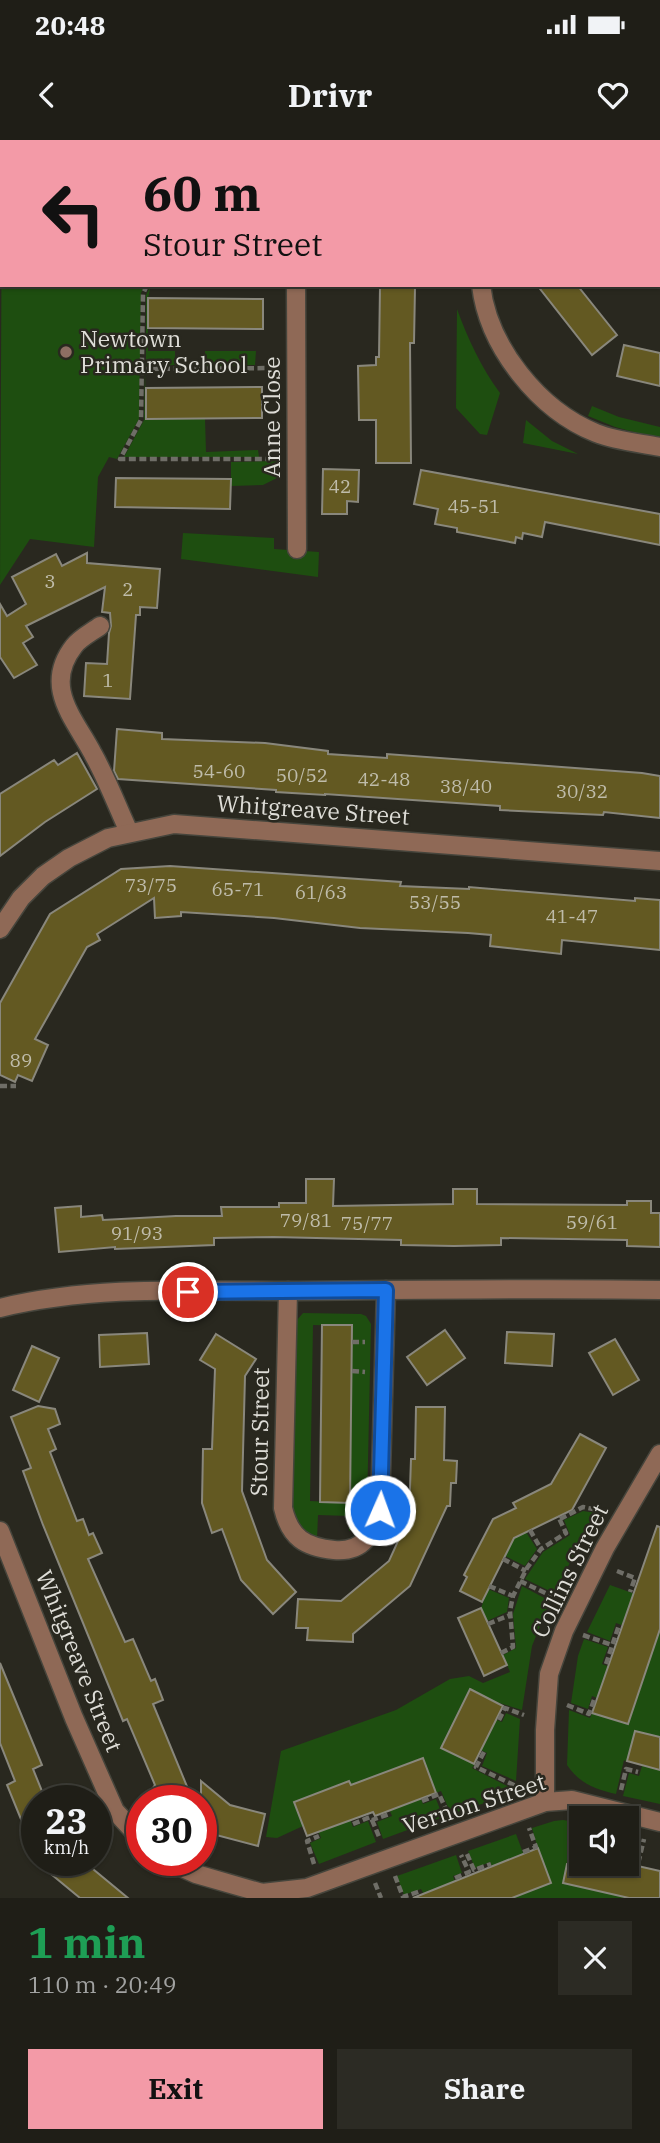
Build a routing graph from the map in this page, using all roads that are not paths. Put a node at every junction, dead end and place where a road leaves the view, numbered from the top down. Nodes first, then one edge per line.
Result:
1 (296, 287) edge
2 (481, 287) edge
3 (660, 447) edge
4 (296, 550) dead end
5 (100, 626) dead end
6 (130, 832) junction
7 (660, 860) edge
8 (0, 929) edge
9 (386, 1290) junction
10 (660, 1290) edge
11 (288, 1291) junction
12 (0, 1308) edge
13 (660, 1454) edge
14 (0, 1531) edge
15 (545, 1801) junction
16 (660, 1822) edge
17 (126, 1823) edge
18 (203, 1876) edge

1 - 4 street, Anne Close
2 - 3 street
5 - 6 street
6 - 7 street, Whitgreave Street
6 - 8 street, Whitgreave Street
9 - 10 street
9 - 11 street
9 - 11 street, Stour Street
11 - 12 street
13 - 15 street, Collins Street
14 - 17 street, Whitgreave Street
15 - 16 street, Vernon Street
15 - 18 street, Vernon Street

